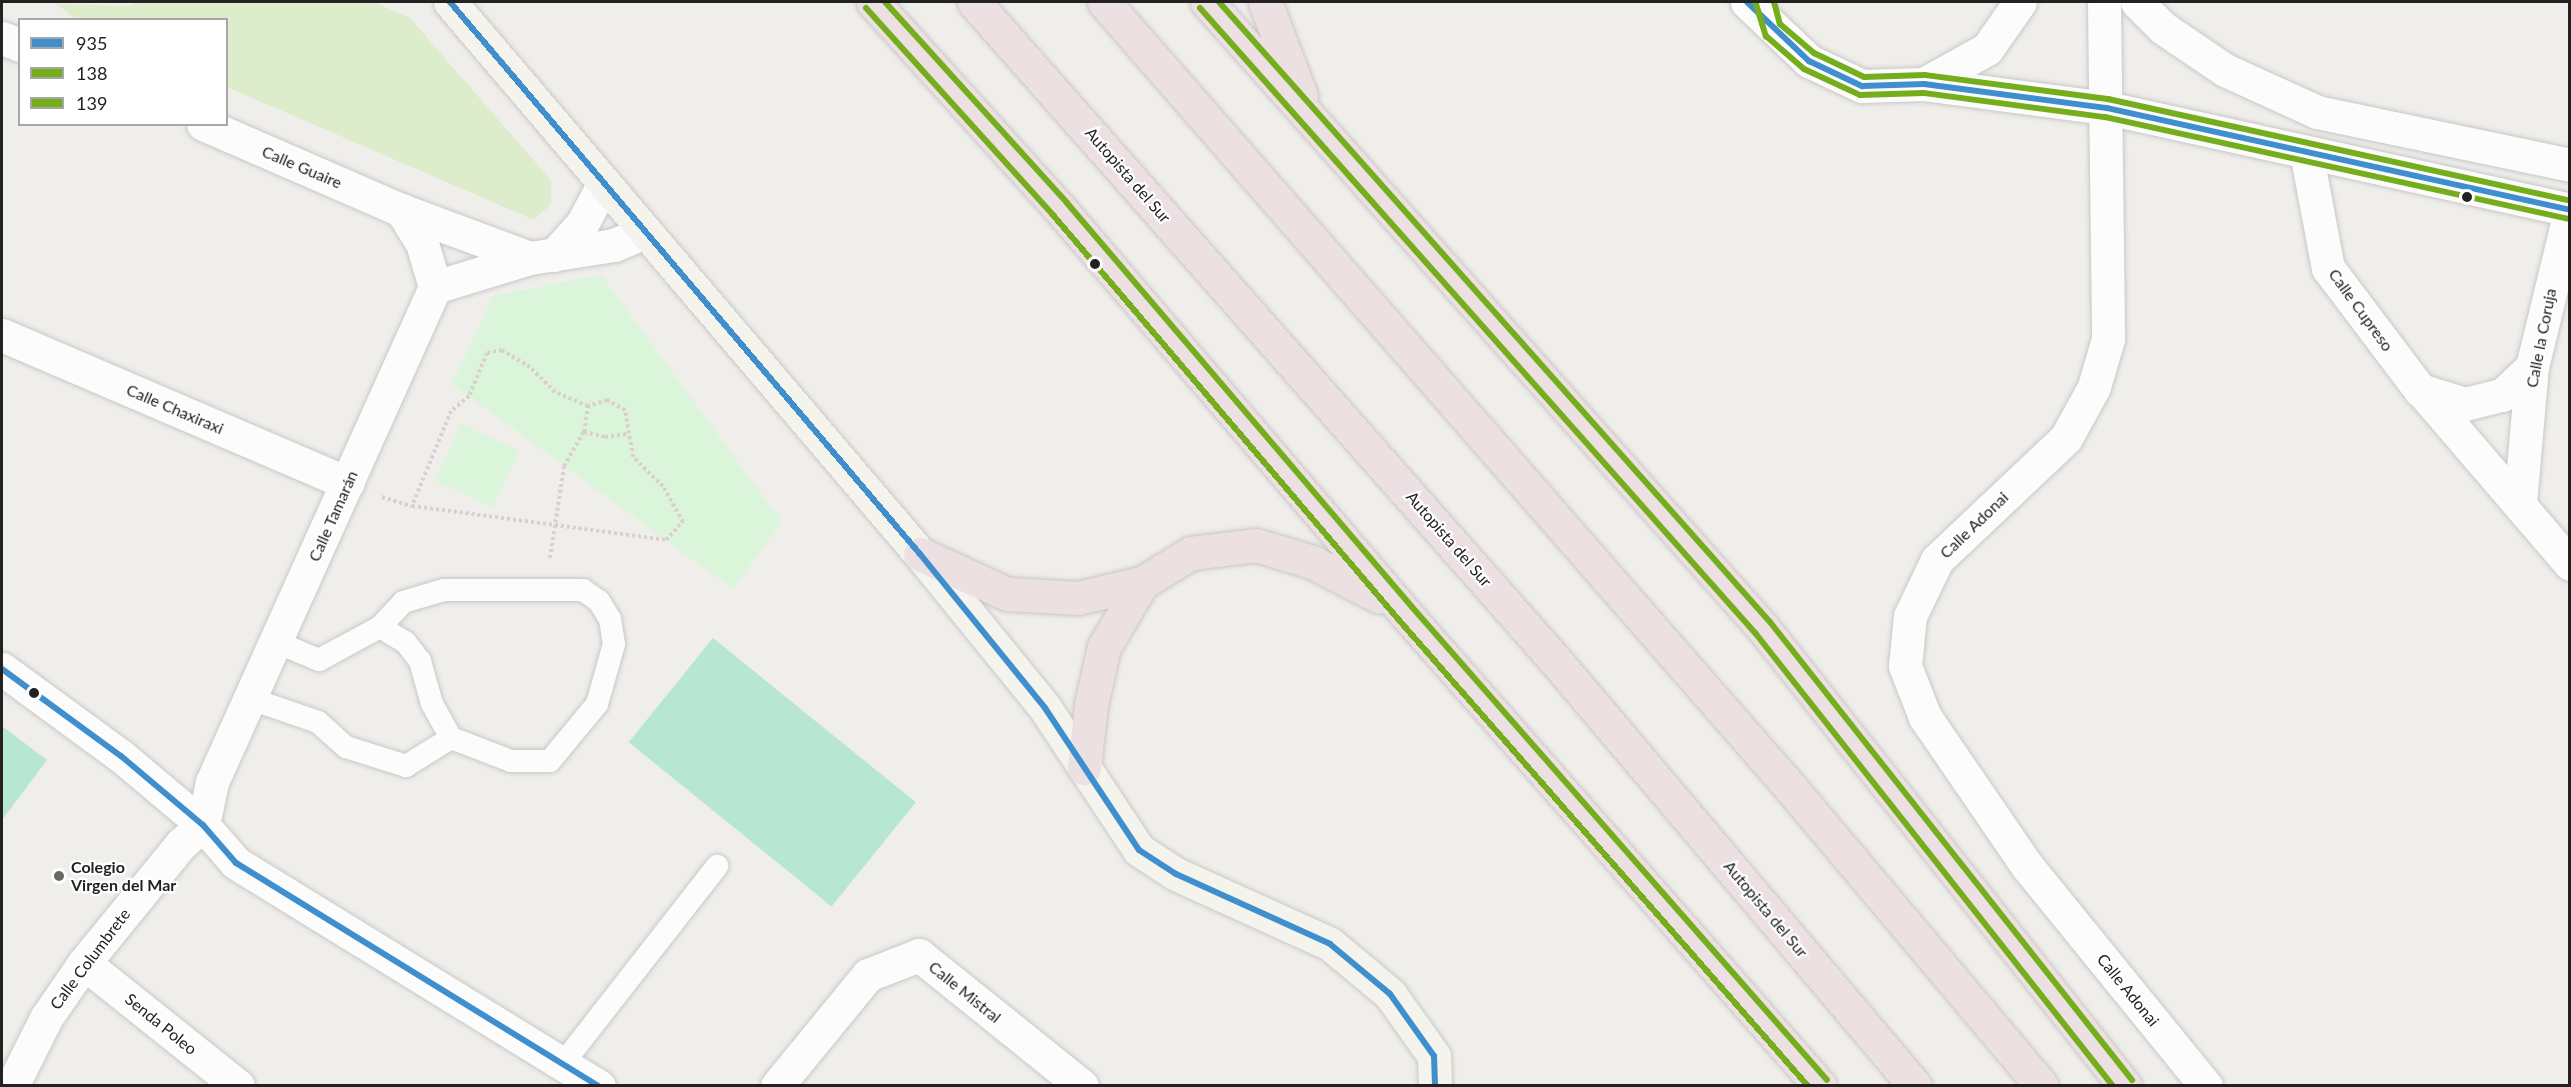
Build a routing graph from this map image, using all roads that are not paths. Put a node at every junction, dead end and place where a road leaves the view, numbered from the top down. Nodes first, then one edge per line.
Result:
1 (450, 2) edge
2 (873, 2) edge
3 (974, 2) edge
4 (1104, 2) edge
5 (1207, 2) edge
6 (1265, 2) edge
7 (1747, 2) edge
8 (2020, 2) edge
9 (2104, 2) edge
10 (2137, 2) edge
11 (2164, 2) edge
12 (1768, 15) edge
13 (2, 38) edge
14 (18, 44) edge
15 (2225, 70) junction
16 (1924, 84) junction
17 (2107, 108) junction
18 (1305, 109) junction
19 (208, 126) edge
20 (2306, 152) junction
21 (2570, 165) edge
22 (604, 183) junction
23 (401, 210) junction
24 (2570, 211) edge
25 (645, 232) junction
26 (542, 256) junction
27 (435, 287) junction
28 (2, 335) edge
29 (2532, 367) junction
30 (2420, 390) junction
31 (348, 483) junction
32 (2520, 503) junction
33 (920, 554) junction
34 (2570, 564) edge
35 (1142, 583) junction
36 (1405, 613) junction
37 (380, 627) junction
38 (276, 642) junction
39 (2, 669) edge
40 (250, 699) junction
41 (451, 738) junction
42 (121, 756) junction
43 (1084, 768) junction
44 (212, 782) junction
45 (203, 825) junction
46 (717, 866) dead end
47 (84, 963) junction
48 (564, 1062) junction
49 (12, 1086) edge
50 (238, 1086) edge
51 (599, 1086) edge
52 (777, 1086) edge
53 (1082, 1086) edge
54 (1435, 1086) edge
55 (1820, 1086) edge
56 (1915, 1086) edge
57 (2042, 1086) edge
58 (2125, 1086) edge
59 (2206, 1086) edge

1 - 22 main road
2 - 36 highway
3 - 56 highway, Autopista del Sur
4 - 57 highway
5 - 18 highway
6 - 18 highway
7 - 12 street
8 - 16 street
9 - 17 street, Calle Adonai
10 - 15 street
11 - 15 street
12 - 16 street
13 - 14 street
15 - 21 street
16 - 17 street
17 - 20 street
17 - 59 street, Calle Adonai
18 - 58 highway
19 - 23 street, Calle Guaire
20 - 24 street
20 - 30 street, Calle Cupreso
22 - 25 main road
22 - 26 street
23 - 26 street, Calle Guaire
23 - 27 street
24 - 29 street, Calle la Coruja
25 - 26 street
25 - 33 main road
26 - 27 street
27 - 31 street, Calle Tamarán
28 - 31 street, Calle Chaxiraxi
29 - 30 street
29 - 32 street, Calle la Coruja
30 - 32 street, Calle Cupreso
31 - 38 street, Calle Tamarán
32 - 34 street, Calle Cupreso
33 - 35 highway
33 - 43 main road
35 - 36 highway
35 - 43 highway
36 - 55 highway
37 - 38 lane
37 - 41 lane
37 - 41 lane
38 - 40 street, Calle Tamarán
39 - 42 street
40 - 41 lane
40 - 44 street, Calle Tamarán
42 - 44 street
42 - 45 street
43 - 54 main road
44 - 45 street, Calle Tamarán
45 - 47 street, Calle Columbrete
45 - 48 street
46 - 48 lane
47 - 49 street, Calle Columbrete
47 - 50 street, Senda Poleo
48 - 51 street
52 - 53 street, Calle Mistral

